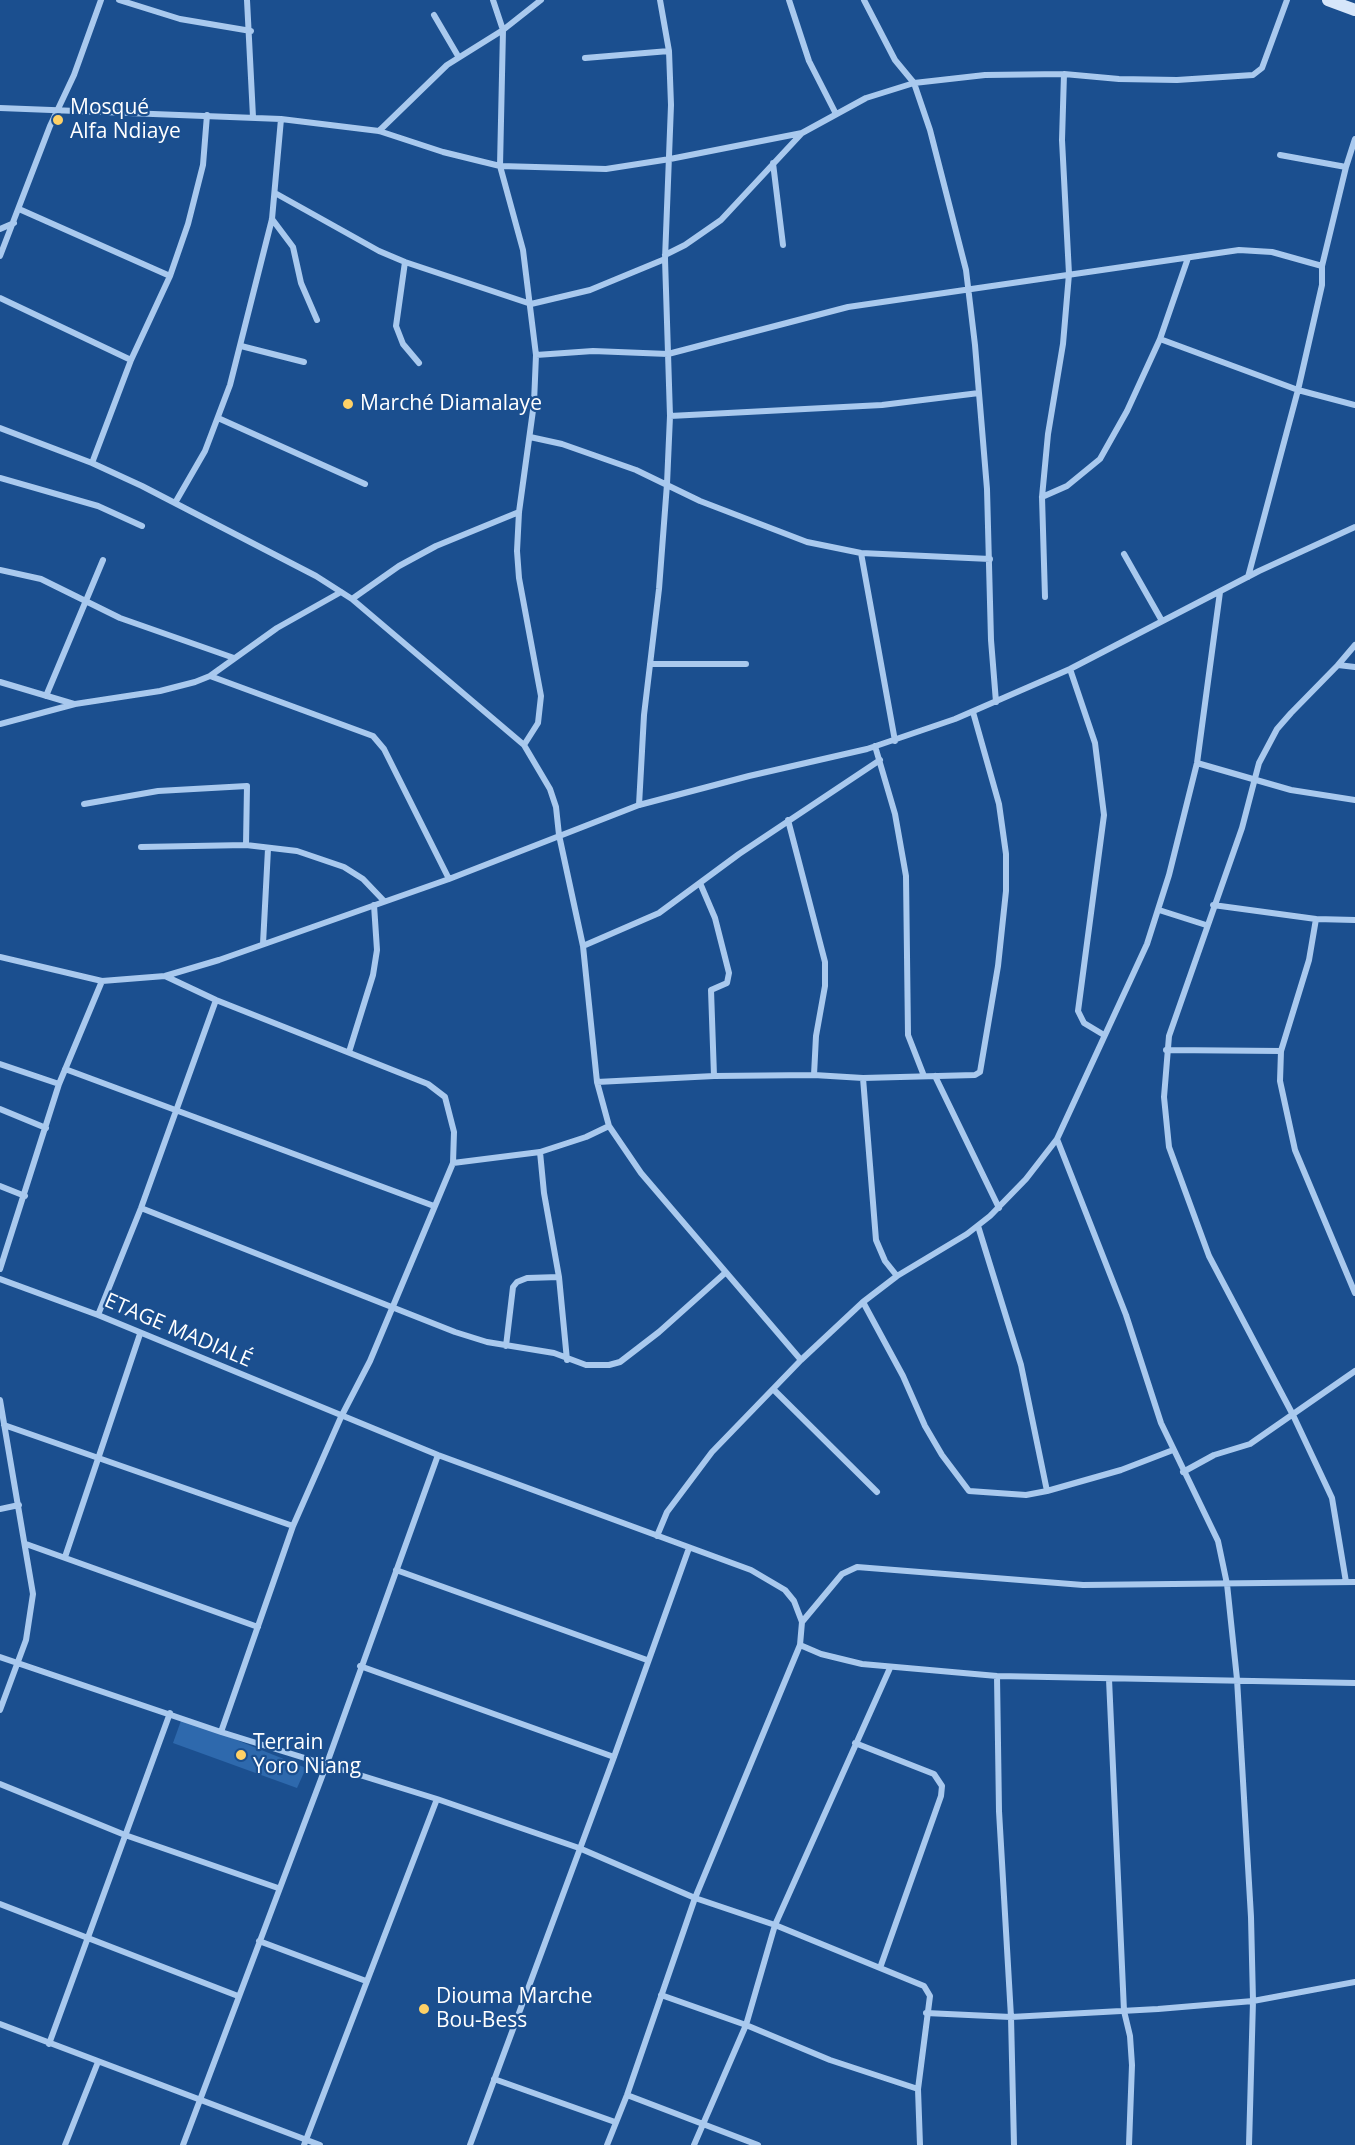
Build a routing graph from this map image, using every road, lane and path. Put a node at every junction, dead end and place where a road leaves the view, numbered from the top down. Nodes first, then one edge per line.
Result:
1 (101, 0) edge
2 (119, 0) edge
3 (248, 0) edge
4 (493, 0) edge
5 (541, 0) edge
6 (660, 0) edge
7 (789, 0) edge
8 (864, 0) edge
9 (1287, 0) edge
10 (1328, 0) edge
11 (1355, 10) edge
12 (434, 15) dead end
13 (503, 30) junction
14 (251, 31) junction
15 (669, 51) junction
16 (458, 56) junction
17 (585, 58) dead end
18 (1064, 74) junction
19 (914, 82) junction
20 (0, 108) edge
21 (57, 109) junction
22 (836, 114) junction
23 (207, 115) junction
24 (253, 117) junction
25 (281, 119) junction
26 (379, 131) junction
27 (802, 132) junction
28 (1355, 140) edge
29 (1280, 155) dead end
30 (670, 159) junction
31 (773, 163) junction
32 (500, 166) junction
33 (1346, 167) junction
34 (275, 193) junction
35 (20, 209) junction
36 (272, 219) junction
37 (14, 224) junction
38 (0, 230) edge
39 (783, 245) dead end
40 (0, 256) edge
41 (665, 257) junction
42 (1188, 258) junction
43 (405, 262) junction
44 (1322, 266) junction
45 (1068, 274) junction
46 (170, 276) junction
47 (970, 291) junction
48 (0, 298) edge
49 (531, 304) junction
50 (318, 320) dead end
51 (1160, 339) junction
52 (241, 346) junction
53 (668, 354) junction
54 (536, 355) junction
55 (131, 360) junction
56 (304, 362) dead end
57 (419, 363) dead end
58 (1298, 390) junction
59 (978, 393) junction
60 (1355, 405) edge
61 (670, 416) junction
62 (218, 418) junction
63 (0, 428) edge
64 (530, 436) junction
65 (92, 463) junction
66 (0, 478) edge
67 (365, 484) dead end
68 (668, 484) junction
69 (1042, 497) junction
70 (175, 503) junction
71 (519, 512) junction
72 (142, 526) dead end
73 (1355, 527) edge
74 (861, 553) junction
75 (1124, 554) dead end
76 (990, 559) junction
77 (103, 560) dead end
78 (0, 570) edge
79 (1248, 577) junction
80 (341, 592) junction
81 (1220, 592) junction
82 (1046, 597) dead end
83 (352, 599) junction
84 (85, 602) junction
85 (1162, 621) junction
86 (1355, 645) edge
87 (234, 658) junction
88 (650, 664) junction
89 (746, 664) dead end
90 (1338, 665) junction
91 (1355, 667) edge
92 (1070, 669) junction
93 (210, 676) junction
94 (0, 682) edge
95 (46, 696) junction
96 (996, 702) junction
97 (75, 704) junction
98 (973, 711) junction
99 (0, 724) edge
100 (895, 741) junction
101 (524, 745) junction
102 (875, 746) junction
103 (880, 760) junction
104 (1197, 763) junction
105 (1254, 781) junction
106 (1355, 800) edge
107 (84, 804) dead end
108 (639, 806) junction
109 (788, 820) junction
110 (559, 835) junction
111 (246, 845) junction
112 (141, 847) dead end
113 (268, 849) junction
114 (449, 879) junction
115 (700, 882) junction
116 (384, 901) junction
117 (374, 905) junction
118 (1213, 905) junction
119 (1159, 910) junction
120 (1316, 919) junction
121 (1355, 920) edge
122 (1206, 925) junction
123 (263, 944) junction
124 (583, 946) junction
125 (0, 957) edge
126 (165, 976) junction
127 (102, 981) junction
128 (216, 1000) junction
129 (1104, 1035) junction
130 (1166, 1050) junction
131 (1281, 1051) junction
132 (349, 1052) junction
133 (0, 1064) edge
134 (65, 1069) junction
135 (814, 1075) junction
136 (714, 1076) junction
137 (924, 1076) junction
138 (935, 1076) junction
139 (863, 1078) junction
140 (597, 1082) junction
141 (59, 1084) junction
142 (0, 1109) edge
143 (176, 1111) junction
144 (609, 1126) junction
145 (46, 1128) junction
146 (1057, 1139) junction
147 (540, 1152) junction
148 (453, 1163) junction
149 (0, 1186) edge
150 (25, 1196) junction
151 (434, 1206) junction
152 (141, 1208) junction
153 (999, 1208) junction
154 (978, 1226) junction
155 (0, 1269) edge
156 (725, 1273) junction
157 (897, 1276) junction
158 (559, 1277) junction
159 (0, 1279) edge
160 (1355, 1293) edge
161 (863, 1302) junction
162 (394, 1307) junction
163 (98, 1316) junction
164 (140, 1334) junction
165 (507, 1346) junction
166 (567, 1360) junction
167 (801, 1360) junction
168 (1355, 1371) edge
169 (773, 1389) junction
170 (0, 1400) edge
171 (1293, 1414) junction
172 (341, 1417) junction
173 (4, 1425) junction
174 (1173, 1450) junction
175 (438, 1455) junction
176 (99, 1457) junction
177 (1183, 1472) junction
178 (1047, 1491) junction
179 (877, 1492) dead end
180 (19, 1505) junction
181 (0, 1509) edge
182 (293, 1526) junction
183 (657, 1536) junction
184 (26, 1544) junction
185 (689, 1548) junction
186 (65, 1557) junction
187 (396, 1569) junction
188 (1346, 1582) junction
189 (1355, 1582) edge
190 (1227, 1584) junction
191 (801, 1622) junction
192 (258, 1627) junction
193 (800, 1645) junction
194 (0, 1657) edge
195 (647, 1660) junction
196 (18, 1662) junction
197 (360, 1666) junction
198 (890, 1668) junction
199 (997, 1676) junction
200 (1109, 1679) junction
201 (1237, 1679) junction
202 (1355, 1683) edge
203 (0, 1710) edge
204 (170, 1713) junction
205 (221, 1732) junction
206 (855, 1743) junction
207 (614, 1757) junction
208 (327, 1766) junction
209 (0, 1785) edge
210 (437, 1799) junction
211 (125, 1835) junction
212 (579, 1848) junction
213 (278, 1888) junction
214 (695, 1898) junction
215 (0, 1904) edge
216 (775, 1925) junction
217 (87, 1940) junction
218 (260, 1941) junction
219 (880, 1968) junction
220 (366, 1981) junction
221 (1355, 1982) edge
222 (661, 1995) junction
223 (238, 1996) junction
224 (1253, 2001) junction
225 (1124, 2011) junction
226 (926, 2013) junction
227 (1011, 2017) junction
228 (0, 2025) edge
229 (746, 2025) junction
230 (50, 2044) junction
231 (98, 2062) junction
232 (494, 2079) junction
233 (918, 2089) junction
234 (627, 2095) junction
235 (200, 2101) junction
236 (615, 2122) junction
237 (702, 2123) junction
238 (305, 2143) edge
239 (65, 2145) edge
240 (183, 2145) edge
241 (320, 2145) edge
242 (470, 2145) edge
243 (607, 2145) edge
244 (694, 2145) edge
245 (758, 2145) edge
246 (920, 2145) edge
247 (1014, 2145) edge
248 (1129, 2145) edge
249 (1249, 2145) edge

1 - 21 street
2 - 14 street
3 - 14 street
4 - 13 street
5 - 13 street
6 - 15 street
7 - 22 street
8 - 19 street
9 - 18 street
10 - 11 main road
12 - 16 street
13 - 16 street
13 - 32 street
14 - 24 street
15 - 17 street
15 - 30 street
16 - 26 street
18 - 19 street
18 - 45 street
19 - 22 street
19 - 47 street
20 - 21 street
21 - 23 street
21 - 35 street
22 - 27 street
23 - 24 street
23 - 46 street
24 - 25 street
25 - 26 street
25 - 34 street
26 - 32 street
27 - 30 street
27 - 31 street
28 - 33 street
29 - 33 street
30 - 32 street
30 - 41 street
31 - 39 street
31 - 41 street
32 - 49 street
33 - 44 street
34 - 36 street
34 - 43 street
35 - 37 street
35 - 46 street
36 - 50 street
36 - 52 street
37 - 38 street
37 - 40 street
41 - 49 street
41 - 53 street
42 - 44 street
42 - 45 street
42 - 51 street
43 - 49 street
43 - 57 street
44 - 58 street
45 - 47 street
45 - 69 street
46 - 55 street
47 - 53 street
47 - 59 street
48 - 55 street
49 - 54 street
51 - 58 street
51 - 69 street
52 - 56 street
52 - 62 street
53 - 54 street
53 - 61 street
54 - 64 street
55 - 65 street
58 - 60 street
58 - 79 street
59 - 61 street
59 - 76 street
61 - 68 street
62 - 67 street
62 - 70 street
63 - 65 street
64 - 68 street
64 - 71 street
65 - 70 street
66 - 72 street
68 - 74 street
68 - 88 street
69 - 82 street
70 - 80 street
71 - 83 street
71 - 101 street
73 - 79 street
74 - 76 street
74 - 100 street
75 - 85 street
76 - 96 street
77 - 84 street
78 - 84 street
79 - 81 street
80 - 83 street
80 - 87 street
81 - 85 street
81 - 104 street
83 - 101 street
84 - 87 street
84 - 95 street
85 - 92 street
86 - 90 street
87 - 93 street
88 - 89 street
88 - 108 street
90 - 91 street
90 - 105 street
92 - 96 street
92 - 129 street
93 - 97 street
93 - 114 street
94 - 95 street
95 - 97 street
96 - 98 street
97 - 99 street
98 - 100 street
98 - 138 street
100 - 102 street
101 - 110 street
102 - 103 street
102 - 108 street
103 - 109 street
103 - 137 street
104 - 105 street
104 - 119 street
105 - 106 street
105 - 118 street
107 - 111 street
108 - 110 street
109 - 115 street
109 - 135 street
110 - 114 street
110 - 124 street
111 - 112 street
111 - 113 street
113 - 116 street
113 - 123 street
114 - 116 street
115 - 124 street
115 - 136 street
116 - 117 street
117 - 123 street
117 - 132 street
118 - 120 street
118 - 122 street
119 - 122 street
119 - 129 street
120 - 121 street
120 - 131 street
122 - 130 street
123 - 126 street
124 - 140 street
125 - 127 street
126 - 127 street
126 - 128 street
127 - 134 street
128 - 132 street
128 - 143 street
129 - 146 street
130 - 131 street
130 - 171 street
131 - 160 street
132 - 148 street
133 - 141 street
134 - 141 street
134 - 143 street
135 - 136 street
135 - 139 street
136 - 140 street
137 - 138 street
137 - 139 street
138 - 153 street
139 - 157 street
140 - 144 street
141 - 145 street
142 - 145 street
143 - 151 street
143 - 152 street
144 - 147 street
144 - 156 street
145 - 150 street
146 - 153 street
146 - 174 street
147 - 148 street
147 - 158 street
148 - 151 street
149 - 150 street
150 - 155 street
151 - 162 street
152 - 162 street
152 - 163 street
153 - 154 street
154 - 157 street
154 - 178 street
156 - 166 street
156 - 167 street
157 - 161 street
158 - 165 street
158 - 166 street
159 - 163 street, ETAGE MADIALÉ
161 - 167 street
161 - 178 street
162 - 165 street
162 - 172 street
163 - 164 street, ETAGE MADIALÉ
164 - 172 street, ETAGE MADIALÉ
164 - 176 street
165 - 166 street
167 - 169 street
168 - 171 street
169 - 179 street
169 - 183 street
170 - 173 street
171 - 177 street
171 - 188 street
172 - 175 street, ETAGE MADIALÉ
172 - 182 street
173 - 176 street
173 - 180 street
174 - 177 street
174 - 178 street
175 - 183 street, ETAGE MADIALÉ
175 - 187 street
176 - 182 street
176 - 186 street
177 - 190 street
180 - 181 street
180 - 184 street
182 - 192 street
183 - 185 street, ETAGE MADIALÉ
184 - 186 street
184 - 196 street
185 - 191 street, ETAGE MADIALÉ
185 - 195 street
186 - 192 street
187 - 195 street
187 - 197 street
188 - 189 street
188 - 190 street
190 - 191 street
190 - 201 street
191 - 193 street
192 - 205 street
193 - 198 street
193 - 214 street
194 - 196 street
195 - 207 street
196 - 203 street
196 - 204 street
197 - 207 street
197 - 208 street
198 - 199 street
198 - 206 street
199 - 200 street
199 - 227 street
200 - 201 street
200 - 225 street
201 - 202 street
201 - 224 street
204 - 205 street
204 - 211 street
205 - 208 street
206 - 216 street
206 - 219 street
207 - 212 street
208 - 210 street
208 - 213 street
209 - 211 street
210 - 212 street
210 - 220 street
211 - 213 street
211 - 217 street
212 - 214 street
212 - 232 street
213 - 218 street
214 - 216 street
214 - 222 street
215 - 217 street
216 - 219 street
216 - 229 street
217 - 223 street
217 - 230 street
218 - 220 street
218 - 223 street
219 - 226 street
220 - 238 street
221 - 224 street
222 - 229 street
222 - 234 street
223 - 235 street
224 - 225 street
224 - 249 street
225 - 227 street
225 - 248 street
226 - 227 street
226 - 233 street
227 - 247 street
228 - 230 street
229 - 233 street
229 - 237 street
230 - 231 street
231 - 235 street
231 - 239 street
232 - 236 street
232 - 242 street
233 - 246 street
234 - 236 street
234 - 237 street
235 - 238 street
235 - 240 street
236 - 243 street
237 - 244 street
237 - 245 street
238 - 241 street

